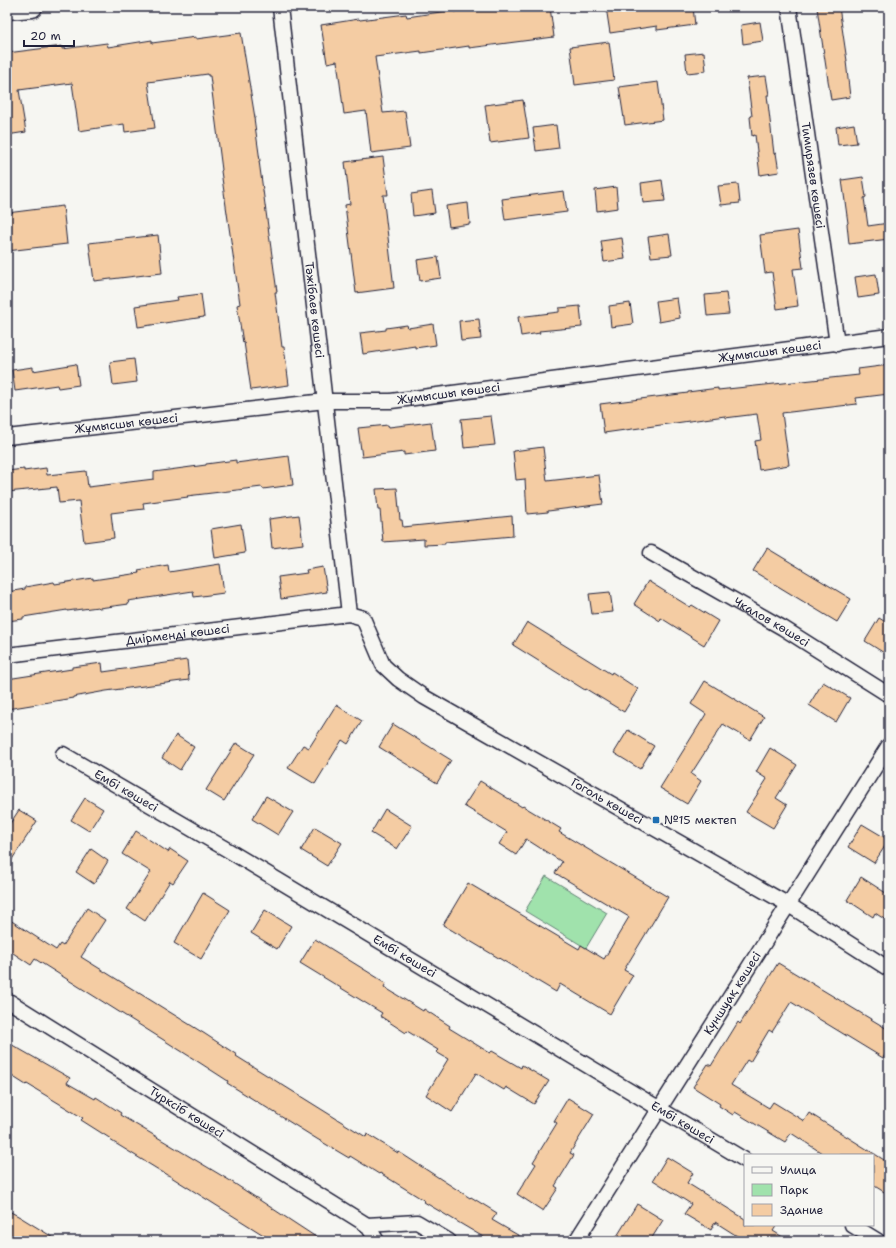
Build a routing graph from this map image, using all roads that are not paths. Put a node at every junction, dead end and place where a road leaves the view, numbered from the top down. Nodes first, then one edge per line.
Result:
1 (32, 7) edge
2 (280, 7) edge
3 (789, 7) edge
4 (7, 9) edge
5 (889, 336) edge
6 (836, 344) junction
7 (325, 401) junction
8 (7, 437) edge
9 (651, 553) dead end
10 (349, 614) junction
11 (7, 655) edge
12 (889, 695) edge
13 (889, 745) edge
14 (62, 754) dead end
15 (789, 905) junction
16 (889, 970) edge
17 (7, 1000) edge
18 (660, 1108) junction
19 (744, 1159) edge
20 (366, 1225) junction
21 (854, 1226) edge
22 (377, 1241) edge
23 (449, 1241) edge
24 (576, 1241) edge
25 (878, 1241) edge

1 - 4 main road
2 - 7 street, Тәжібаев көшесі
3 - 6 street, Тимирязев көшесі
5 - 6 street, Жұмысшы көшесі
6 - 7 street, Жұмысшы көшесі
7 - 8 street, Жұмысшы көшесі
7 - 10 street, Тәжібаев көшесі
9 - 12 street, Чкалов көшесі
10 - 11 street, Диірменді көшесі
10 - 15 street, Гоголь көшесі
13 - 15 street, Күншуақ көшесі
14 - 18 street, Ембі көшесі
15 - 16 street, Гоголь көшесі
15 - 18 street, Күншуақ көшесі
17 - 20 street, Түрксіб көшесі
18 - 19 street, Ембі көшесі
18 - 24 street, Күншуақ көшесі
20 - 22 street, Түрксіб көшесі
20 - 23 street
21 - 25 street

